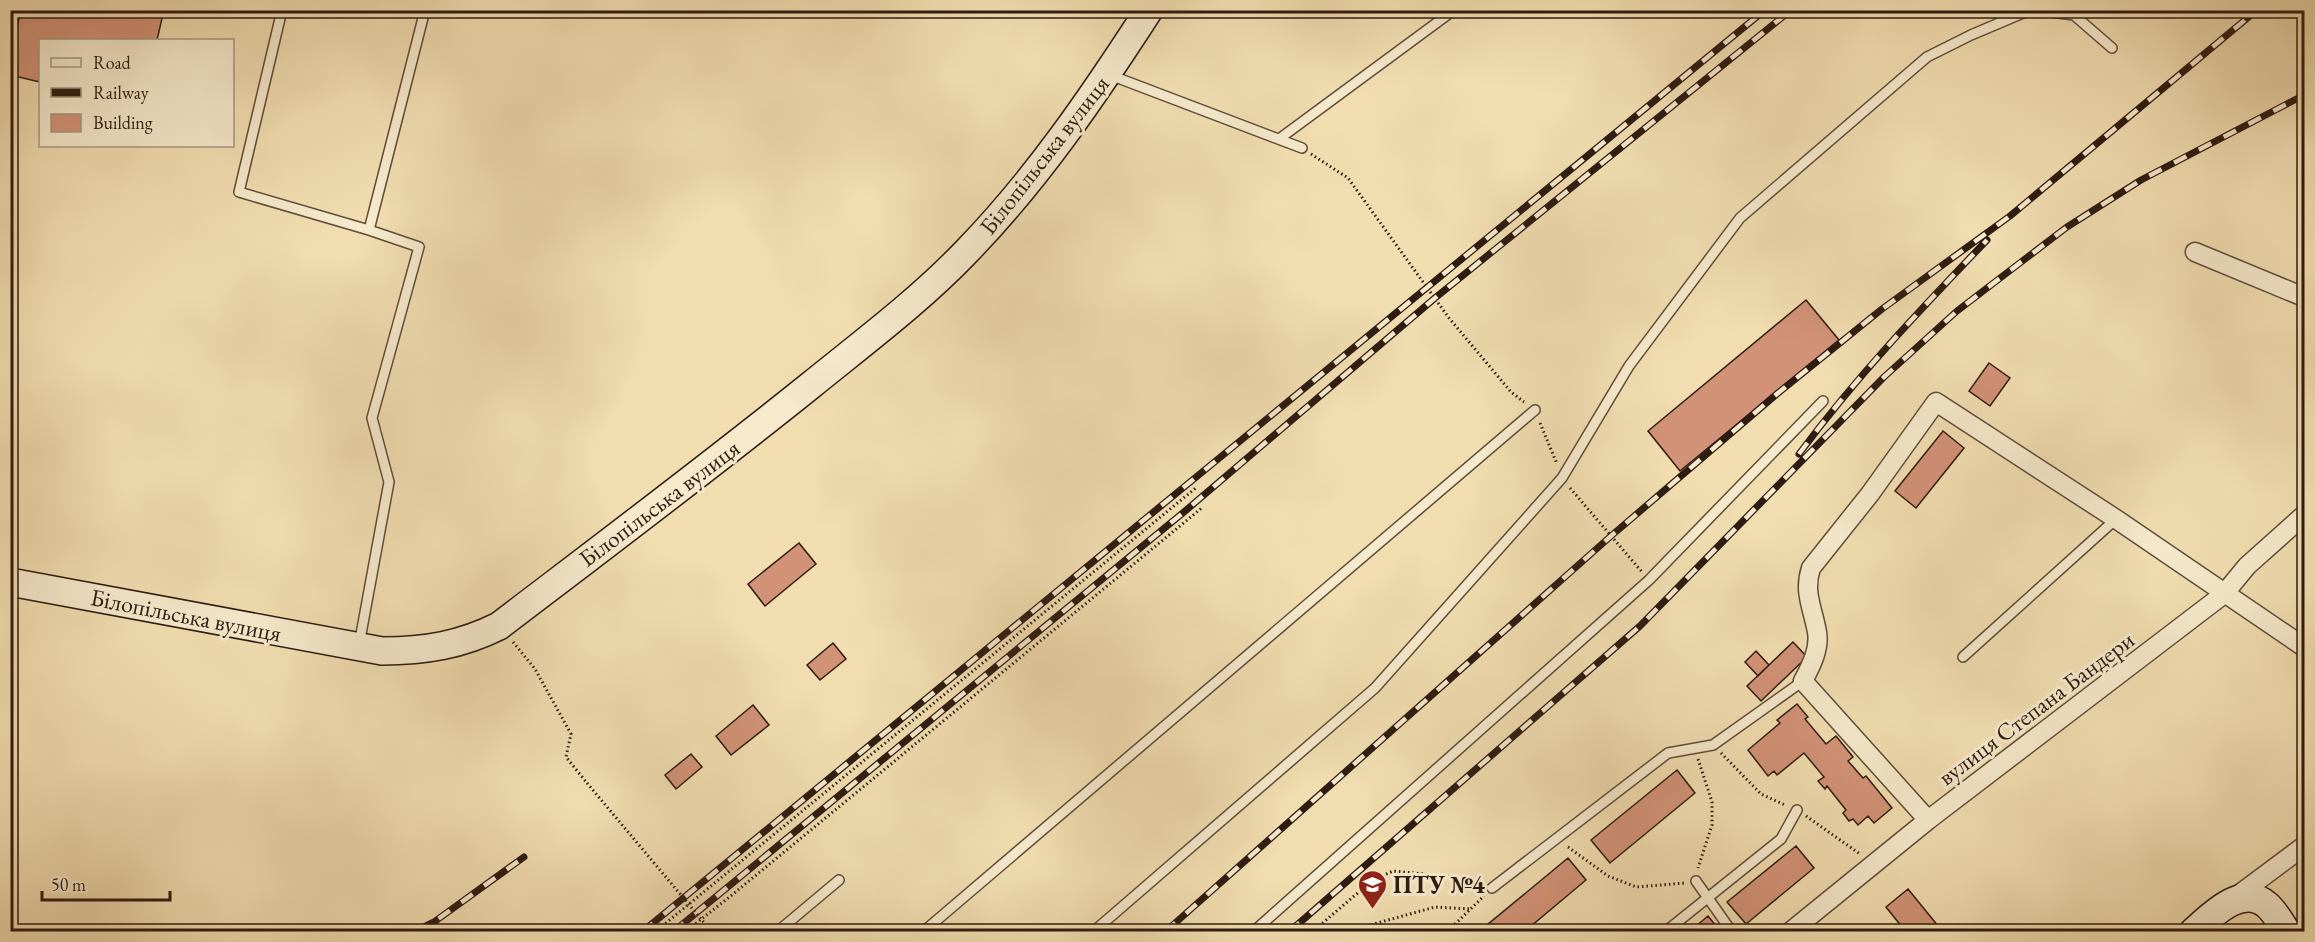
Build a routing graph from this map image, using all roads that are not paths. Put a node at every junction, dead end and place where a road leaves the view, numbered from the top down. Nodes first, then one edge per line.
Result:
1 (282, 10) edge
2 (425, 10) edge
3 (1149, 10) edge
4 (1454, 10) edge
5 (2030, 10) edge
6 (2035, 10) edge
7 (2112, 48) dead end
8 (1108, 75) junction
9 (1279, 140) junction
10 (1302, 148) road end
11 (369, 230) junction
12 (2195, 252) dead end
13 (2304, 297) edge
14 (1823, 401) dead end
15 (1535, 410) road end
16 (2304, 515) edge
17 (2116, 519) junction
18 (10, 582) edge
19 (2224, 594) junction
20 (359, 647) junction
21 (2304, 647) edge
22 (1963, 657) dead end
23 (1803, 681) junction
24 (1797, 810) dead end
25 (1928, 820) junction
26 (2304, 846) edge
27 (839, 880) dead end
28 (1696, 881) road end
29 (1492, 888) road end
30 (2260, 895) junction
31 (1707, 898) junction
32 (777, 932) edge
33 (923, 932) edge
34 (1093, 932) edge
35 (1253, 932) edge
36 (1665, 932) edge
37 (1732, 932) edge
38 (1790, 932) edge
39 (2193, 932) edge
40 (2287, 932) edge

1 - 11 lane
2 - 11 lane
3 - 8 main road, Білопільська вулиця
4 - 9 lane
5 - 34 lane
6 - 7 lane
8 - 9 lane
8 - 20 main road, Білопільська вулиця
9 - 10 lane
11 - 20 lane
12 - 13 street
14 - 35 lane
15 - 33 lane
16 - 19 street, вулиця Степана Бандери
17 - 19 street
17 - 22 lane
17 - 23 street
18 - 20 main road, Білопільська вулиця
19 - 21 street
19 - 25 street, вулиця Степана Бандери
23 - 25 street
23 - 29 lane
24 - 31 lane
25 - 38 street, вулиця Степана Бандери
26 - 30 street
27 - 32 lane
28 - 31 lane
30 - 39 main road
30 - 40 main road
31 - 36 lane
31 - 37 lane

